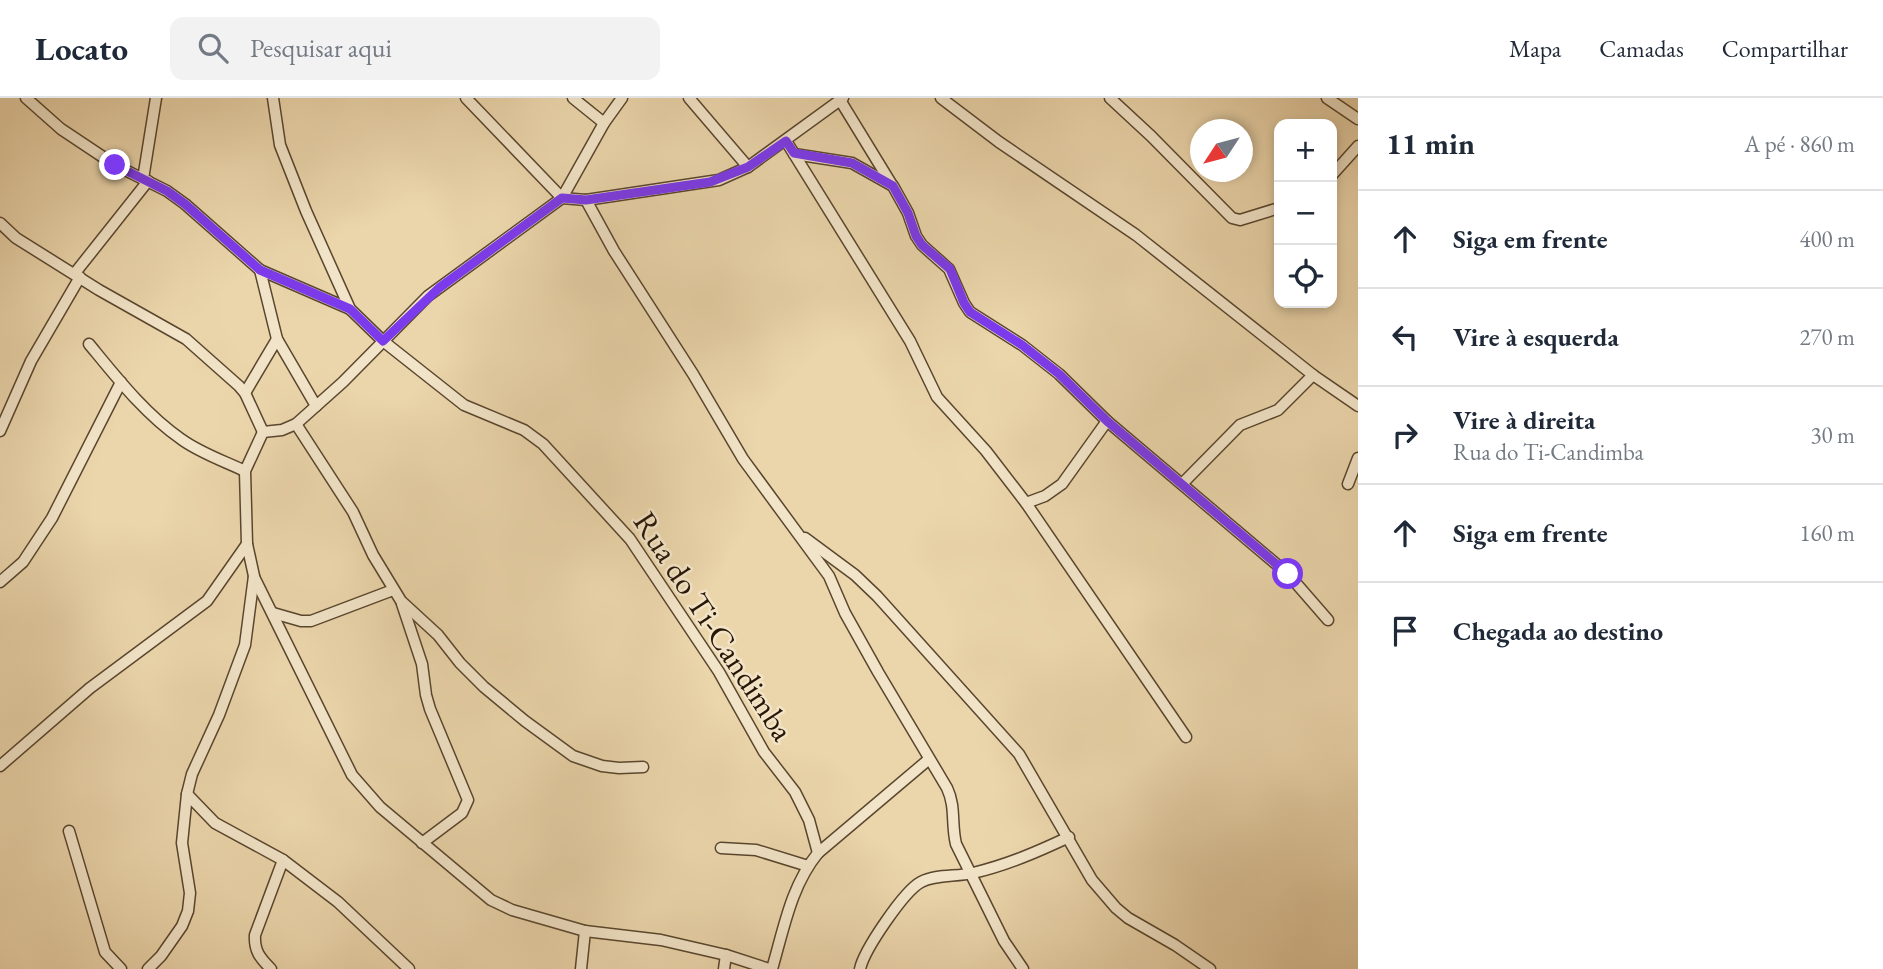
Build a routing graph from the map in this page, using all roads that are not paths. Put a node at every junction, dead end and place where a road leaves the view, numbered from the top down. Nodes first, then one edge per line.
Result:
1 (26, 98) edge
2 (156, 98) edge
3 (273, 98) edge
4 (466, 98) edge
5 (573, 98) edge
6 (622, 98) edge
7 (689, 98) edge
8 (942, 98) edge
9 (1110, 98) edge
10 (1327, 98) edge
11 (841, 99) edge
12 (1358, 119) edge
13 (604, 122) junction
14 (786, 141) junction
15 (1358, 146) edge
16 (794, 153) junction
17 (748, 167) junction
18 (1337, 169) edge
19 (145, 180) junction
20 (893, 186) junction
21 (562, 198) junction
22 (586, 200) junction
23 (1274, 210) edge
24 (0, 223) edge
25 (260, 270) junction
26 (77, 275) junction
27 (350, 309) junction
28 (277, 339) junction
29 (383, 341) junction
30 (89, 344) dead end
31 (1313, 375) junction
32 (121, 382) junction
33 (245, 393) junction
34 (316, 406) junction
35 (1358, 406) edge
36 (1107, 421) junction
37 (296, 424) junction
38 (0, 431) edge
39 (262, 432) junction
40 (1358, 458) edge
41 (245, 471) junction
42 (1182, 484) junction
43 (1348, 484) dead end
44 (1026, 503) junction
45 (799, 534) junction
46 (247, 544) junction
47 (254, 576) junction
48 (0, 582) edge
49 (393, 590) junction
50 (401, 601) junction
51 (273, 613) junction
52 (1328, 620) dead end
53 (1186, 737) dead end
54 (928, 760) junction
55 (0, 766) edge
56 (643, 767) dead end
57 (187, 794) junction
58 (69, 831) dead end
59 (1069, 837) junction
60 (422, 843) junction
61 (721, 848) dead end
62 (818, 853) junction
63 (283, 860) junction
64 (808, 866) junction
65 (970, 874) junction
66 (585, 931) junction
67 (726, 955) junction
68 (121, 969) edge
69 (148, 969) edge
70 (271, 969) edge
71 (409, 969) edge
72 (581, 969) edge
73 (724, 969) edge
74 (771, 969) edge
75 (860, 969) edge
76 (1023, 969) edge
77 (1210, 969) edge

1 - 19 street
2 - 19 street
3 - 27 street, Rua do Ti-Candimba
4 - 21 street
5 - 13 street
6 - 13 street
7 - 17 street
8 - 31 street
9 - 23 street
10 - 12 street
11 - 14 street
11 - 20 street
13 - 21 street
14 - 16 street
14 - 17 street
15 - 18 street
16 - 20 street
16 - 44 street
17 - 22 street
19 - 25 street
19 - 26 street
20 - 36 street
21 - 22 street
21 - 29 street
22 - 45 street
24 - 26 street
25 - 27 street
25 - 28 street
26 - 33 street
26 - 38 street
27 - 29 street, Rua do Ti-Candimba
28 - 33 street
28 - 34 street
29 - 34 street
29 - 62 street, Rua do Ti-Candimba
30 - 32 street
31 - 35 street
31 - 42 street
32 - 41 street
32 - 48 street
33 - 39 street
34 - 37 street
36 - 42 street
36 - 44 street
37 - 39 street
37 - 49 street
39 - 41 street
40 - 43 street
41 - 46 street
42 - 52 street
44 - 53 street
45 - 54 street
45 - 59 street
46 - 47 street
46 - 55 street
47 - 51 street
47 - 57 street
49 - 50 street
49 - 51 street
50 - 56 street
50 - 60 street
51 - 60 street
54 - 62 street
54 - 65 street
57 - 63 street
57 - 69 street
58 - 68 street
59 - 65 street
59 - 77 street
60 - 66 street
61 - 64 street
62 - 64 street
63 - 70 street
63 - 71 street
64 - 74 street
65 - 75 street
65 - 76 street
66 - 67 street
66 - 72 street
67 - 73 street
67 - 74 street

